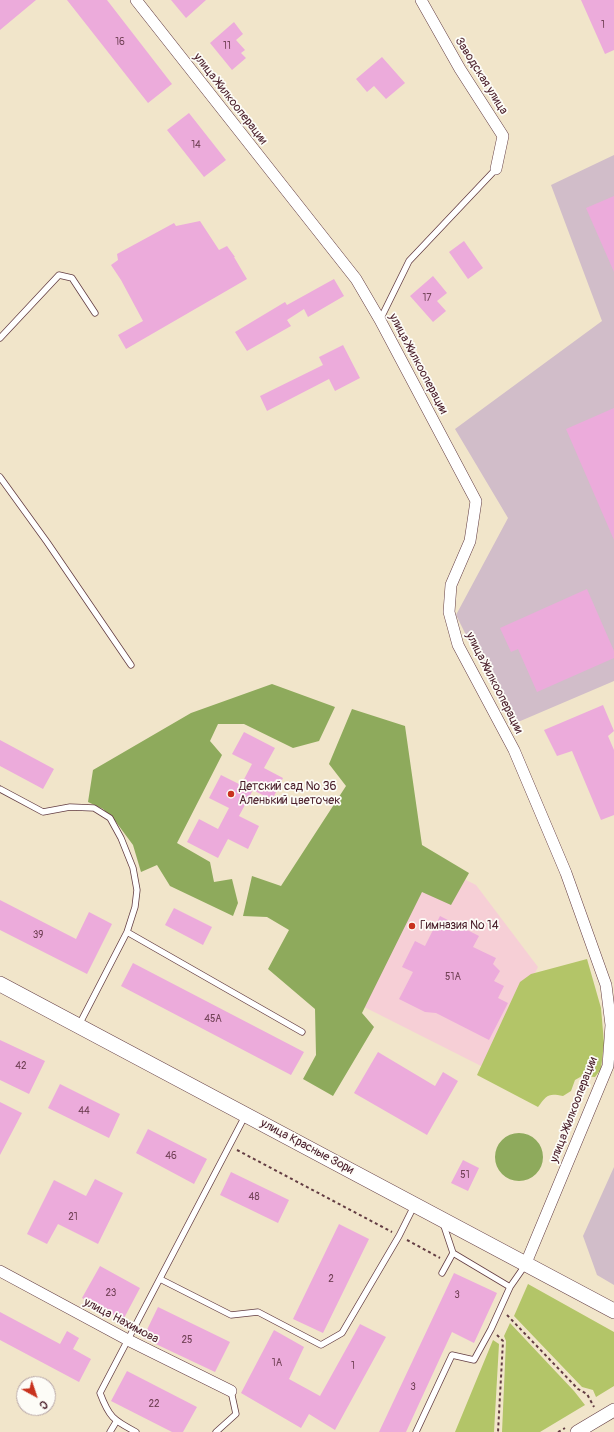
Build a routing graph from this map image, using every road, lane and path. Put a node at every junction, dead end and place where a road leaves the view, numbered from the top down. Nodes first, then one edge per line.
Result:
1 (136, 0) edge
2 (421, 0) edge
3 (496, 169) joint
4 (95, 313) dead end
5 (380, 320) junction
6 (0, 338) edge
7 (0, 477) edge
8 (131, 665) dead end
9 (0, 789) edge
10 (127, 932) junction
11 (0, 984) edge
12 (79, 1025) junction
13 (302, 1032) dead end
14 (247, 1114) junction
15 (229, 1146) junction
16 (415, 1204) junction
17 (441, 1218) junction
18 (398, 1236) junction
19 (453, 1253) junction
20 (448, 1262) junction
21 (526, 1263) junction
22 (0, 1271) edge
23 (442, 1273) dead end
24 (160, 1279) junction
25 (510, 1287) junction
26 (500, 1308) junction
27 (614, 1311) edge
28 (491, 1329) junction
29 (128, 1340) junction
30 (231, 1391) joint
31 (596, 1410) dead end
32 (614, 1410) edge
33 (116, 1422) junction
34 (110, 1432) edge
35 (136, 1432) edge
36 (216, 1432) edge
37 (416, 1432) edge
38 (498, 1432) edge
39 (577, 1432) edge

1 - 5 street, улица Жилкооперации
2 - 3 street, Заводская улица
3 - 5 lane
4 - 6 lane
5 - 21 street, улица Жилкооперации
7 - 8 lane
9 - 10 lane
10 - 12 lane
10 - 13 lane
11 - 12 main road, улица Красные Зори
12 - 14 main road, улица Красные Зори
14 - 15 lane
14 - 16 main road, улица Красные Зори
15 - 18 path
15 - 24 lane
16 - 17 main road, улица Красные Зори
16 - 18 lane
17 - 19 lane
17 - 21 main road, улица Красные Зори
18 - 20 path
18 - 24 lane
19 - 20 lane
19 - 25 lane
20 - 23 lane
21 - 25 lane
21 - 27 main road, улица Красные Зори
22 - 29 street, улица Нахимова
24 - 29 lane
25 - 26 lane
26 - 28 lane
26 - 31 path
28 - 37 lane
28 - 38 path
29 - 30 street, улица Нахимова
29 - 33 lane
30 - 36 lane
32 - 39 street
33 - 34 lane
33 - 35 lane

